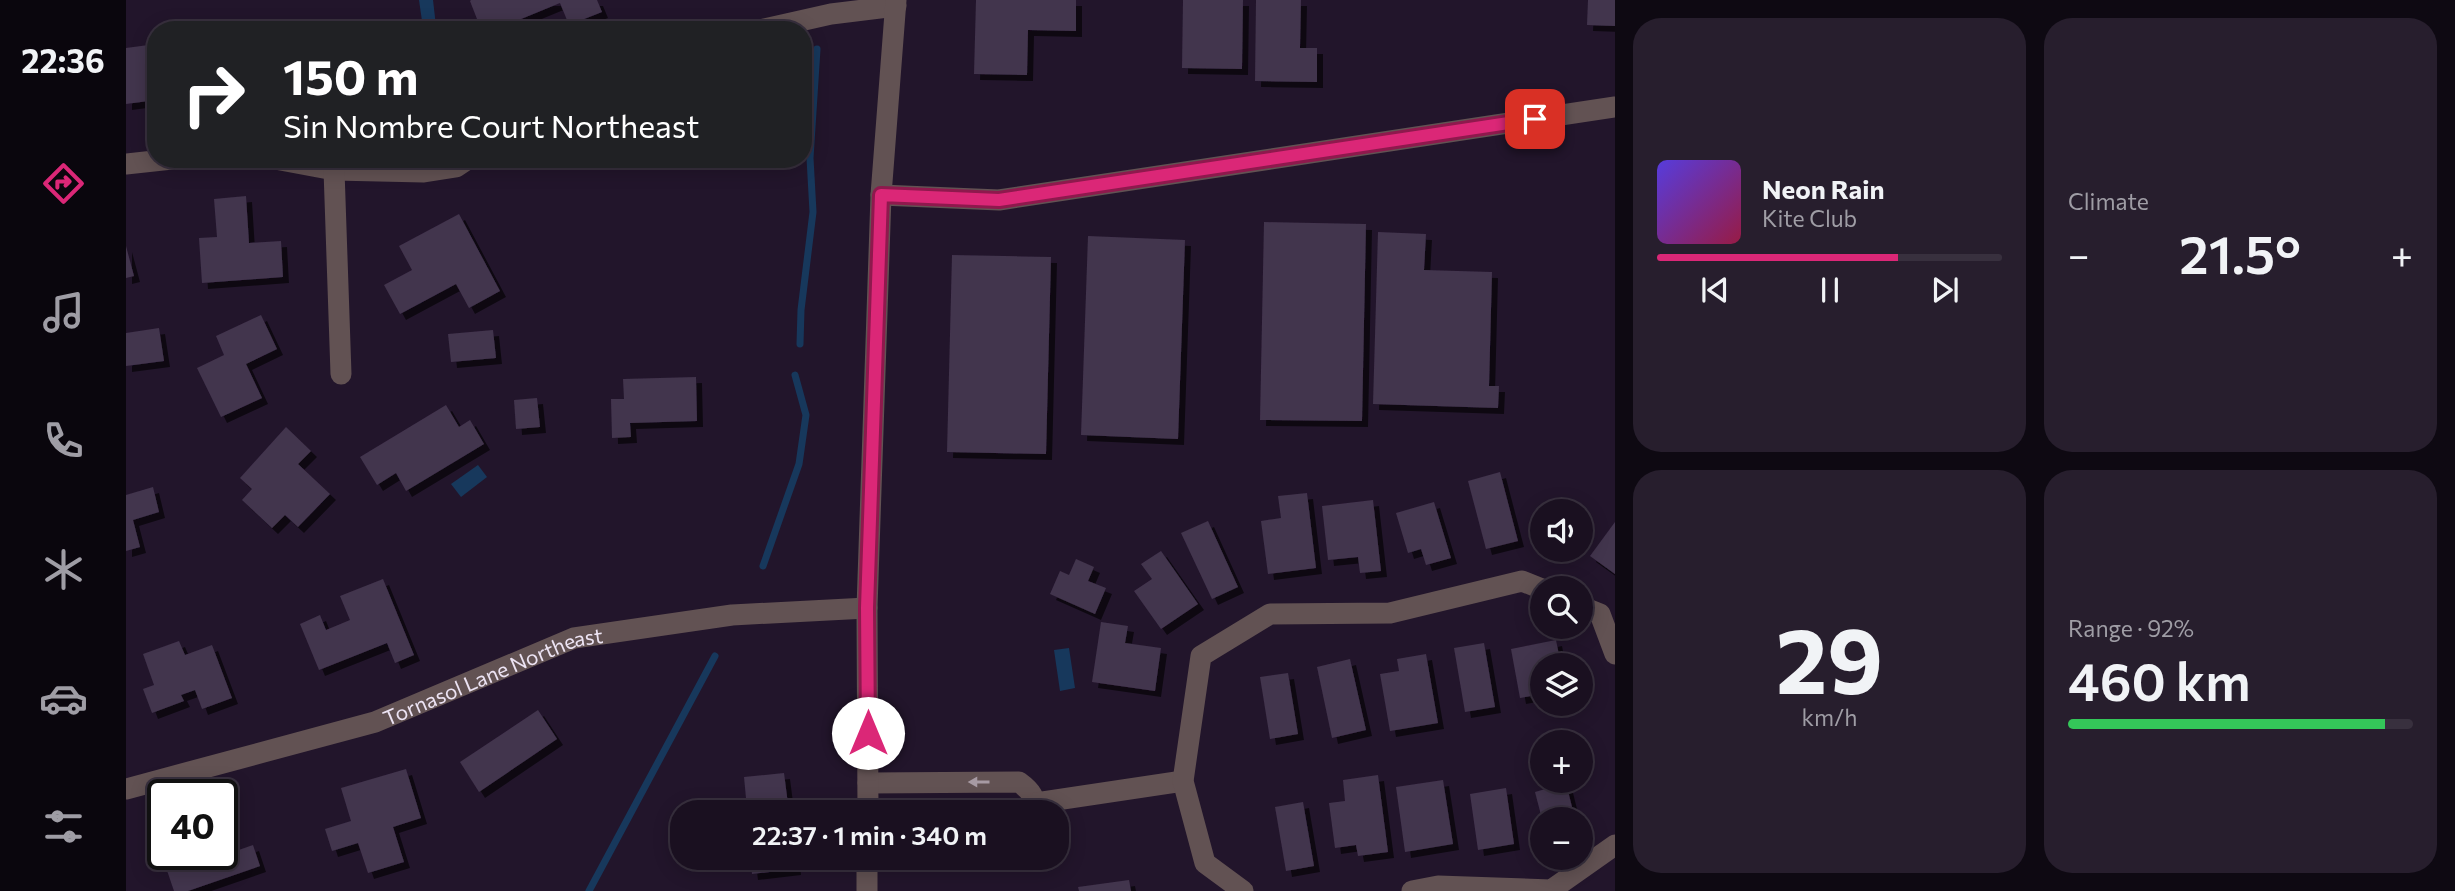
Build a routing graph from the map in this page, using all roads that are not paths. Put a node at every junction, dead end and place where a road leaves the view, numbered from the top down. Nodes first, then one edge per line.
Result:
1 (896, 3) edge
2 (800, 21) edge
3 (1615, 107) edge
4 (147, 162) edge
5 (126, 164) edge
6 (323, 168) edge
7 (450, 168) edge
8 (334, 170) junction
9 (881, 195) junction
10 (341, 374) dead end
11 (1530, 584) edge
12 (867, 608) junction
13 (1593, 611) edge
14 (1615, 654) edge
15 (1183, 780) junction
16 (868, 783) junction
17 (126, 789) edge
18 (867, 800) edge
19 (1032, 800) edge
20 (1069, 802) edge
21 (1615, 845) edge
22 (867, 870) edge
23 (867, 891) edge
24 (1243, 891) edge
25 (1412, 891) edge

1 - 2 street
1 - 9 street
3 - 9 street
4 - 5 street
6 - 8 street
7 - 8 street
8 - 10 street
9 - 12 street
11 - 15 street
12 - 16 street
12 - 17 street, Tornasol Lane Northeast
13 - 14 street
15 - 20 street
15 - 24 street
16 - 18 street
19 -> 16 street
21 - 25 street
22 - 23 street

